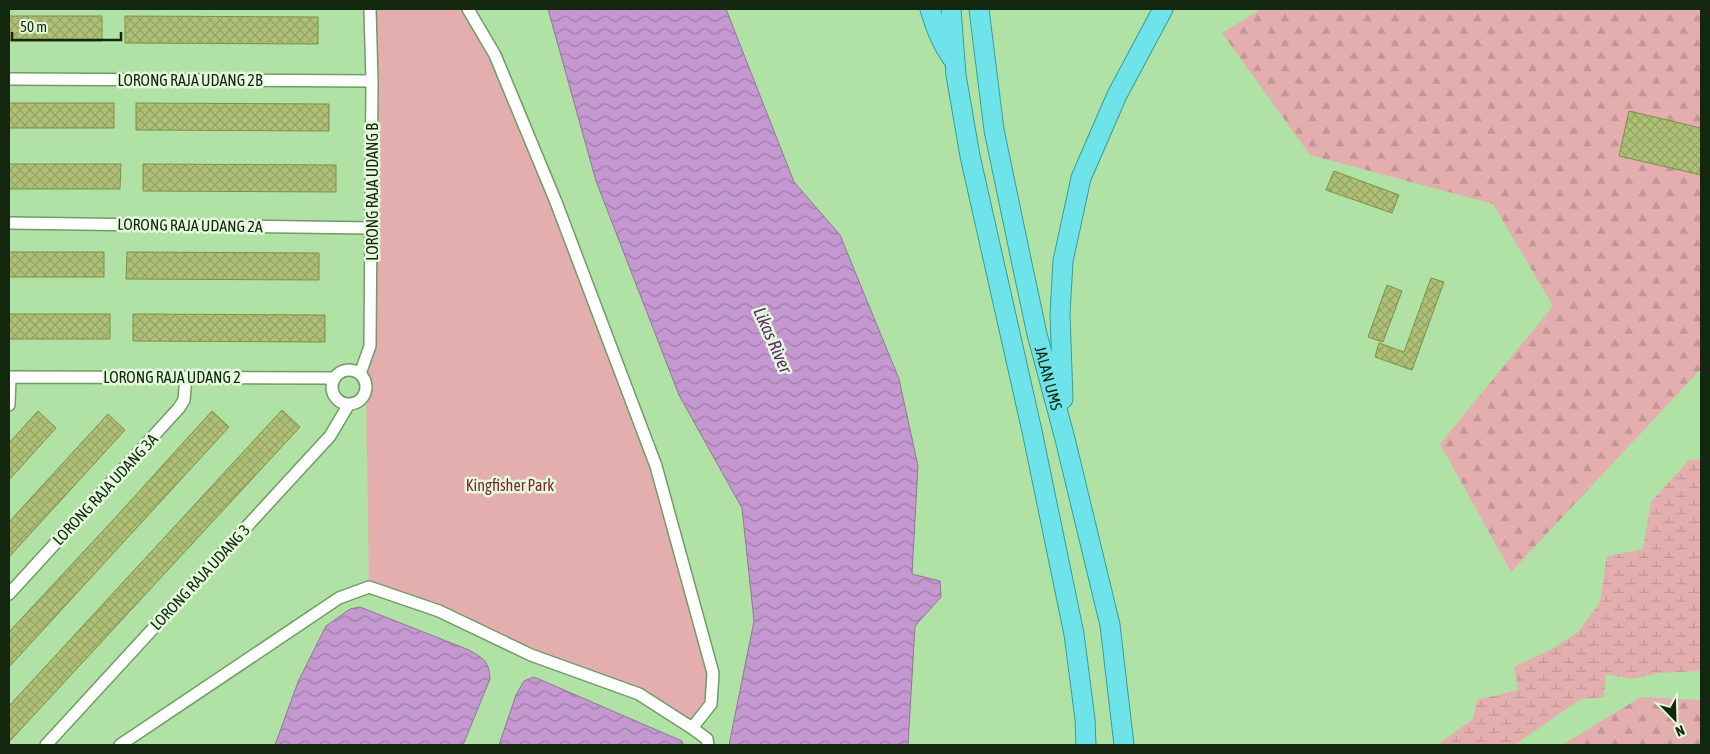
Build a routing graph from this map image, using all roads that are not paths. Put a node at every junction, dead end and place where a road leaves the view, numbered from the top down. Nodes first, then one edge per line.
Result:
1 (370, 9) edge
2 (468, 9) edge
3 (930, 9) edge
4 (951, 9) edge
5 (979, 9) edge
6 (1163, 9) edge
7 (954, 61) junction
8 (9, 79) edge
9 (372, 81) junction
10 (9, 223) edge
11 (372, 228) junction
12 (360, 374) junction
13 (186, 377) junction
14 (9, 378) edge
15 (334, 378) junction
16 (9, 404) edge
17 (349, 404) junction
18 (1065, 439) junction
19 (9, 594) edge
20 (692, 728) junction
21 (46, 745) edge
22 (120, 745) edge
23 (708, 745) edge
24 (1086, 745) edge
25 (1124, 745) edge

1 - 9 street, LORONG RAJA UDANG B
2 - 20 street
3 - 7 highway
4 - 7 highway, JALAN UMS
5 - 18 highway, JALAN UMS
6 - 18 highway
7 - 24 highway, JALAN UMS
8 - 9 street, LORONG RAJA UDANG 2B
9 - 11 street, LORONG RAJA UDANG B
10 - 11 street, LORONG RAJA UDANG 2A
11 - 12 street, LORONG RAJA UDANG B
12 - 15 street
12 - 17 street
13 - 14 street, LORONG RAJA UDANG 2
13 - 15 street, LORONG RAJA UDANG 2
13 - 19 street, LORONG RAJA UDANG 3A
14 - 16 street
15 - 17 street
17 - 21 street, LORONG RAJA UDANG 3
18 - 25 highway, JALAN UMS
20 - 22 street
20 - 23 street

